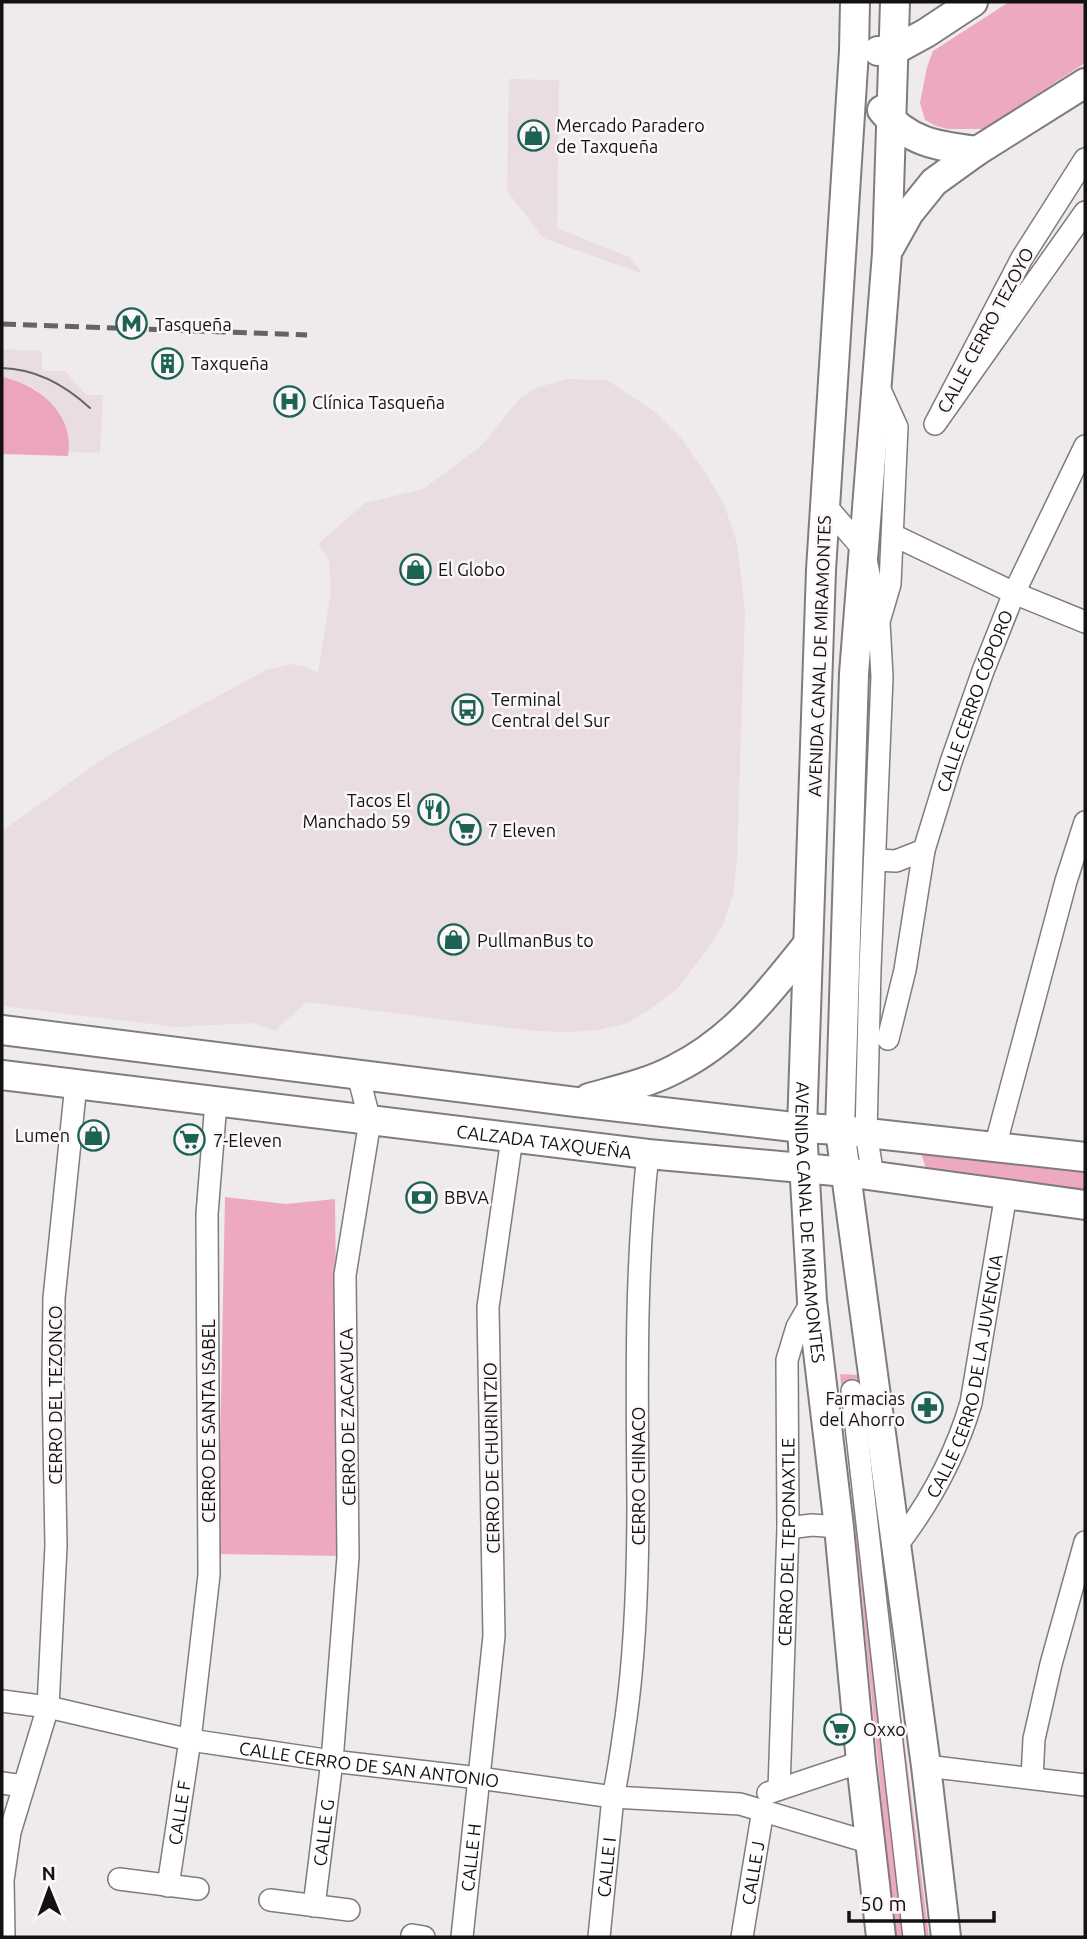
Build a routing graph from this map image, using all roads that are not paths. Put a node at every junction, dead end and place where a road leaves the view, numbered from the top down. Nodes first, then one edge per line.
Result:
1 (855, 2) edge
2 (895, 2) edge
3 (973, 2) edge
4 (854, 51) junction
5 (893, 51) junction
6 (1081, 90) edge
7 (892, 121) junction
8 (977, 151) junction
9 (1085, 159) edge
10 (1085, 212) edge
11 (887, 253) junction
12 (877, 382) junction
13 (1085, 446) edge
14 (825, 505) junction
15 (893, 535) junction
16 (864, 550) junction
17 (1014, 593) junction
18 (879, 622) junction
19 (1085, 622) edge
20 (855, 674) junction
21 (1085, 822) edge
22 (924, 850) junction
23 (875, 860) junction
24 (807, 945) junction
25 (870, 969) junction
26 (905, 970) junction
27 (2, 1030) edge
28 (888, 1039) dead end
29 (2, 1075) edge
30 (358, 1075) junction
31 (76, 1084) junction
32 (216, 1102) junction
33 (576, 1102) junction
34 (370, 1122) junction
35 (802, 1128) junction
36 (853, 1132) junction
37 (512, 1138) junction
38 (995, 1147) junction
39 (648, 1154) junction
40 (1085, 1157) edge
41 (804, 1168) junction
42 (859, 1174) junction
43 (1006, 1194) junction
44 (1085, 1205) edge
45 (812, 1301) junction
46 (852, 1391) dead end
47 (839, 1527) junction
48 (788, 1528) junction
49 (1085, 1542) edge
50 (895, 1548) junction
51 (2, 1701) edge
52 (48, 1707) junction
53 (190, 1740) junction
54 (332, 1761) junction
55 (861, 1762) junction
56 (926, 1766) junction
57 (479, 1778) junction
58 (1031, 1778) junction
59 (2, 1783) edge
60 (1085, 1785) edge
61 (23, 1786) junction
62 (779, 1789) junction
63 (613, 1797) junction
64 (740, 1804) junction
65 (763, 1811) junction
66 (871, 1843) junction
67 (119, 1879) dead end
68 (168, 1886) junction
69 (198, 1889) dead end
70 (270, 1900) dead end
71 (314, 1906) junction
72 (349, 1910) dead end
73 (3, 1932) edge
74 (462, 1937) edge
75 (600, 1937) edge
76 (742, 1937) edge
77 (881, 1937) edge
78 (914, 1937) edge
79 (946, 1937) edge

1 - 4 main road, AVENIDA CANAL DE MIRAMONTES
2 - 5 main road, AVENIDA CANAL DE MIRAMONTES
3 - 5 main road
4 - 5 main road
4 - 7 main road
4 - 14 main road, AVENIDA CANAL DE MIRAMONTES
5 - 7 main road, AVENIDA CANAL DE MIRAMONTES
6 - 8 main road
7 - 8 main road
7 - 11 main road, AVENIDA CANAL DE MIRAMONTES
8 - 11 main road
9 - 10 street, CALLE CERRO TEZOYO
11 - 12 main road, AVENIDA CANAL DE MIRAMONTES
12 - 15 street, AVENIDA CANAL DE MIRAMONTES
12 - 16 main road, AVENIDA CANAL DE MIRAMONTES
13 - 17 street, CALLE CERRO CÓPORO
14 - 16 street, AVENIDA CANAL DE MIRAMONTES
14 - 24 main road, AVENIDA CANAL DE MIRAMONTES
15 - 17 street
15 - 18 street, AVENIDA CANAL DE MIRAMONTES
16 - 18 street, AVENIDA CANAL DE MIRAMONTES
16 - 20 main road, AVENIDA CANAL DE MIRAMONTES
17 - 19 street
17 - 22 street, CALLE CERRO CÓPORO
18 - 20 street, AVENIDA CANAL DE MIRAMONTES
18 - 23 street, AVENIDA CANAL DE MIRAMONTES
20 - 36 main road, AVENIDA CANAL DE MIRAMONTES
21 - 38 street
22 - 23 street
22 - 26 street, CALLE CERRO CÓPORO
23 - 25 street, AVENIDA CANAL DE MIRAMONTES
24 - 33 main road
24 - 35 main road, AVENIDA CANAL DE MIRAMONTES
25 - 26 street
25 - 36 street, AVENIDA CANAL DE MIRAMONTES
26 - 28 street, CALLE CERRO CÓPORO
27 - 30 main road
29 - 31 main road, CALZADA TAXQUEÑA
30 - 33 main road
30 - 34 street, CERRO DE ZACAYUCA
31 - 32 main road, CALZADA TAXQUEÑA
31 - 52 street, CERRO DEL TEZONCO
32 - 34 main road, CALZADA TAXQUEÑA
32 - 53 street, CERRO DE SANTA ISABEL
33 - 35 main road
34 - 37 main road, CALZADA TAXQUEÑA
34 - 54 street, CERRO DE ZACAYUCA
35 - 36 main road
35 - 41 main road, AVENIDA CANAL DE MIRAMONTES
36 - 38 main road
36 - 42 main road, AVENIDA CANAL DE MIRAMONTES
37 - 39 main road, CALZADA TAXQUEÑA
37 - 57 street, CERRO DE CHURINTZIO
38 - 40 main road
39 - 41 main road, CALZADA TAXQUEÑA
39 - 63 street, CERRO CHINACO
41 - 42 main road, CALZADA TAXQUEÑA
41 - 45 main road, AVENIDA CANAL DE MIRAMONTES
42 - 43 main road, CALZADA TAXQUEÑA
42 - 50 main road, AVENIDA CANAL DE MIRAMONTES
43 - 44 main road, CALZADA TAXQUEÑA
43 - 50 street, CALLE CERRO DE LA JUVENCIA
45 - 47 main road, AVENIDA CANAL DE MIRAMONTES
45 - 48 street, CERRO DEL TEPONAXTLE
46 - 78 street
47 - 48 street
47 - 55 main road, AVENIDA CANAL DE MIRAMONTES
48 - 62 street, CERRO DEL TEPONAXTLE
49 - 58 street
50 - 56 main road, AVENIDA CANAL DE MIRAMONTES
51 - 52 street, CALLE CERRO DE SAN ANTONIO
52 - 53 street, CALLE CERRO DE SAN ANTONIO
52 - 61 street, CERRO DEL TEZONCO
53 - 54 street, CALLE CERRO DE SAN ANTONIO
53 - 68 street, CALLE F
54 - 57 street, CALLE CERRO DE SAN ANTONIO
54 - 71 street, CALLE G
55 - 62 street, CALLE CERRO DE SAN ANTONIO
55 - 66 main road, AVENIDA CANAL DE MIRAMONTES
56 - 58 street
56 - 79 main road, AVENIDA CANAL DE MIRAMONTES
57 - 63 street, CALLE CERRO DE SAN ANTONIO
57 - 74 street, CALLE H
58 - 60 street
59 - 61 street
61 - 73 street, CERRO DEL TEZONCO
62 - 64 street, CALLE CERRO DE SAN ANTONIO
63 - 64 street, CALLE CERRO DE SAN ANTONIO
63 - 75 street, CALLE I
64 - 65 street, CALLE CERRO DE SAN ANTONIO
65 - 66 street, CALLE CERRO DE SAN ANTONIO
65 - 76 street, CALLE J
66 - 77 main road, AVENIDA CANAL DE MIRAMONTES
67 - 68 street
68 - 69 street
70 - 71 street
71 - 72 street

